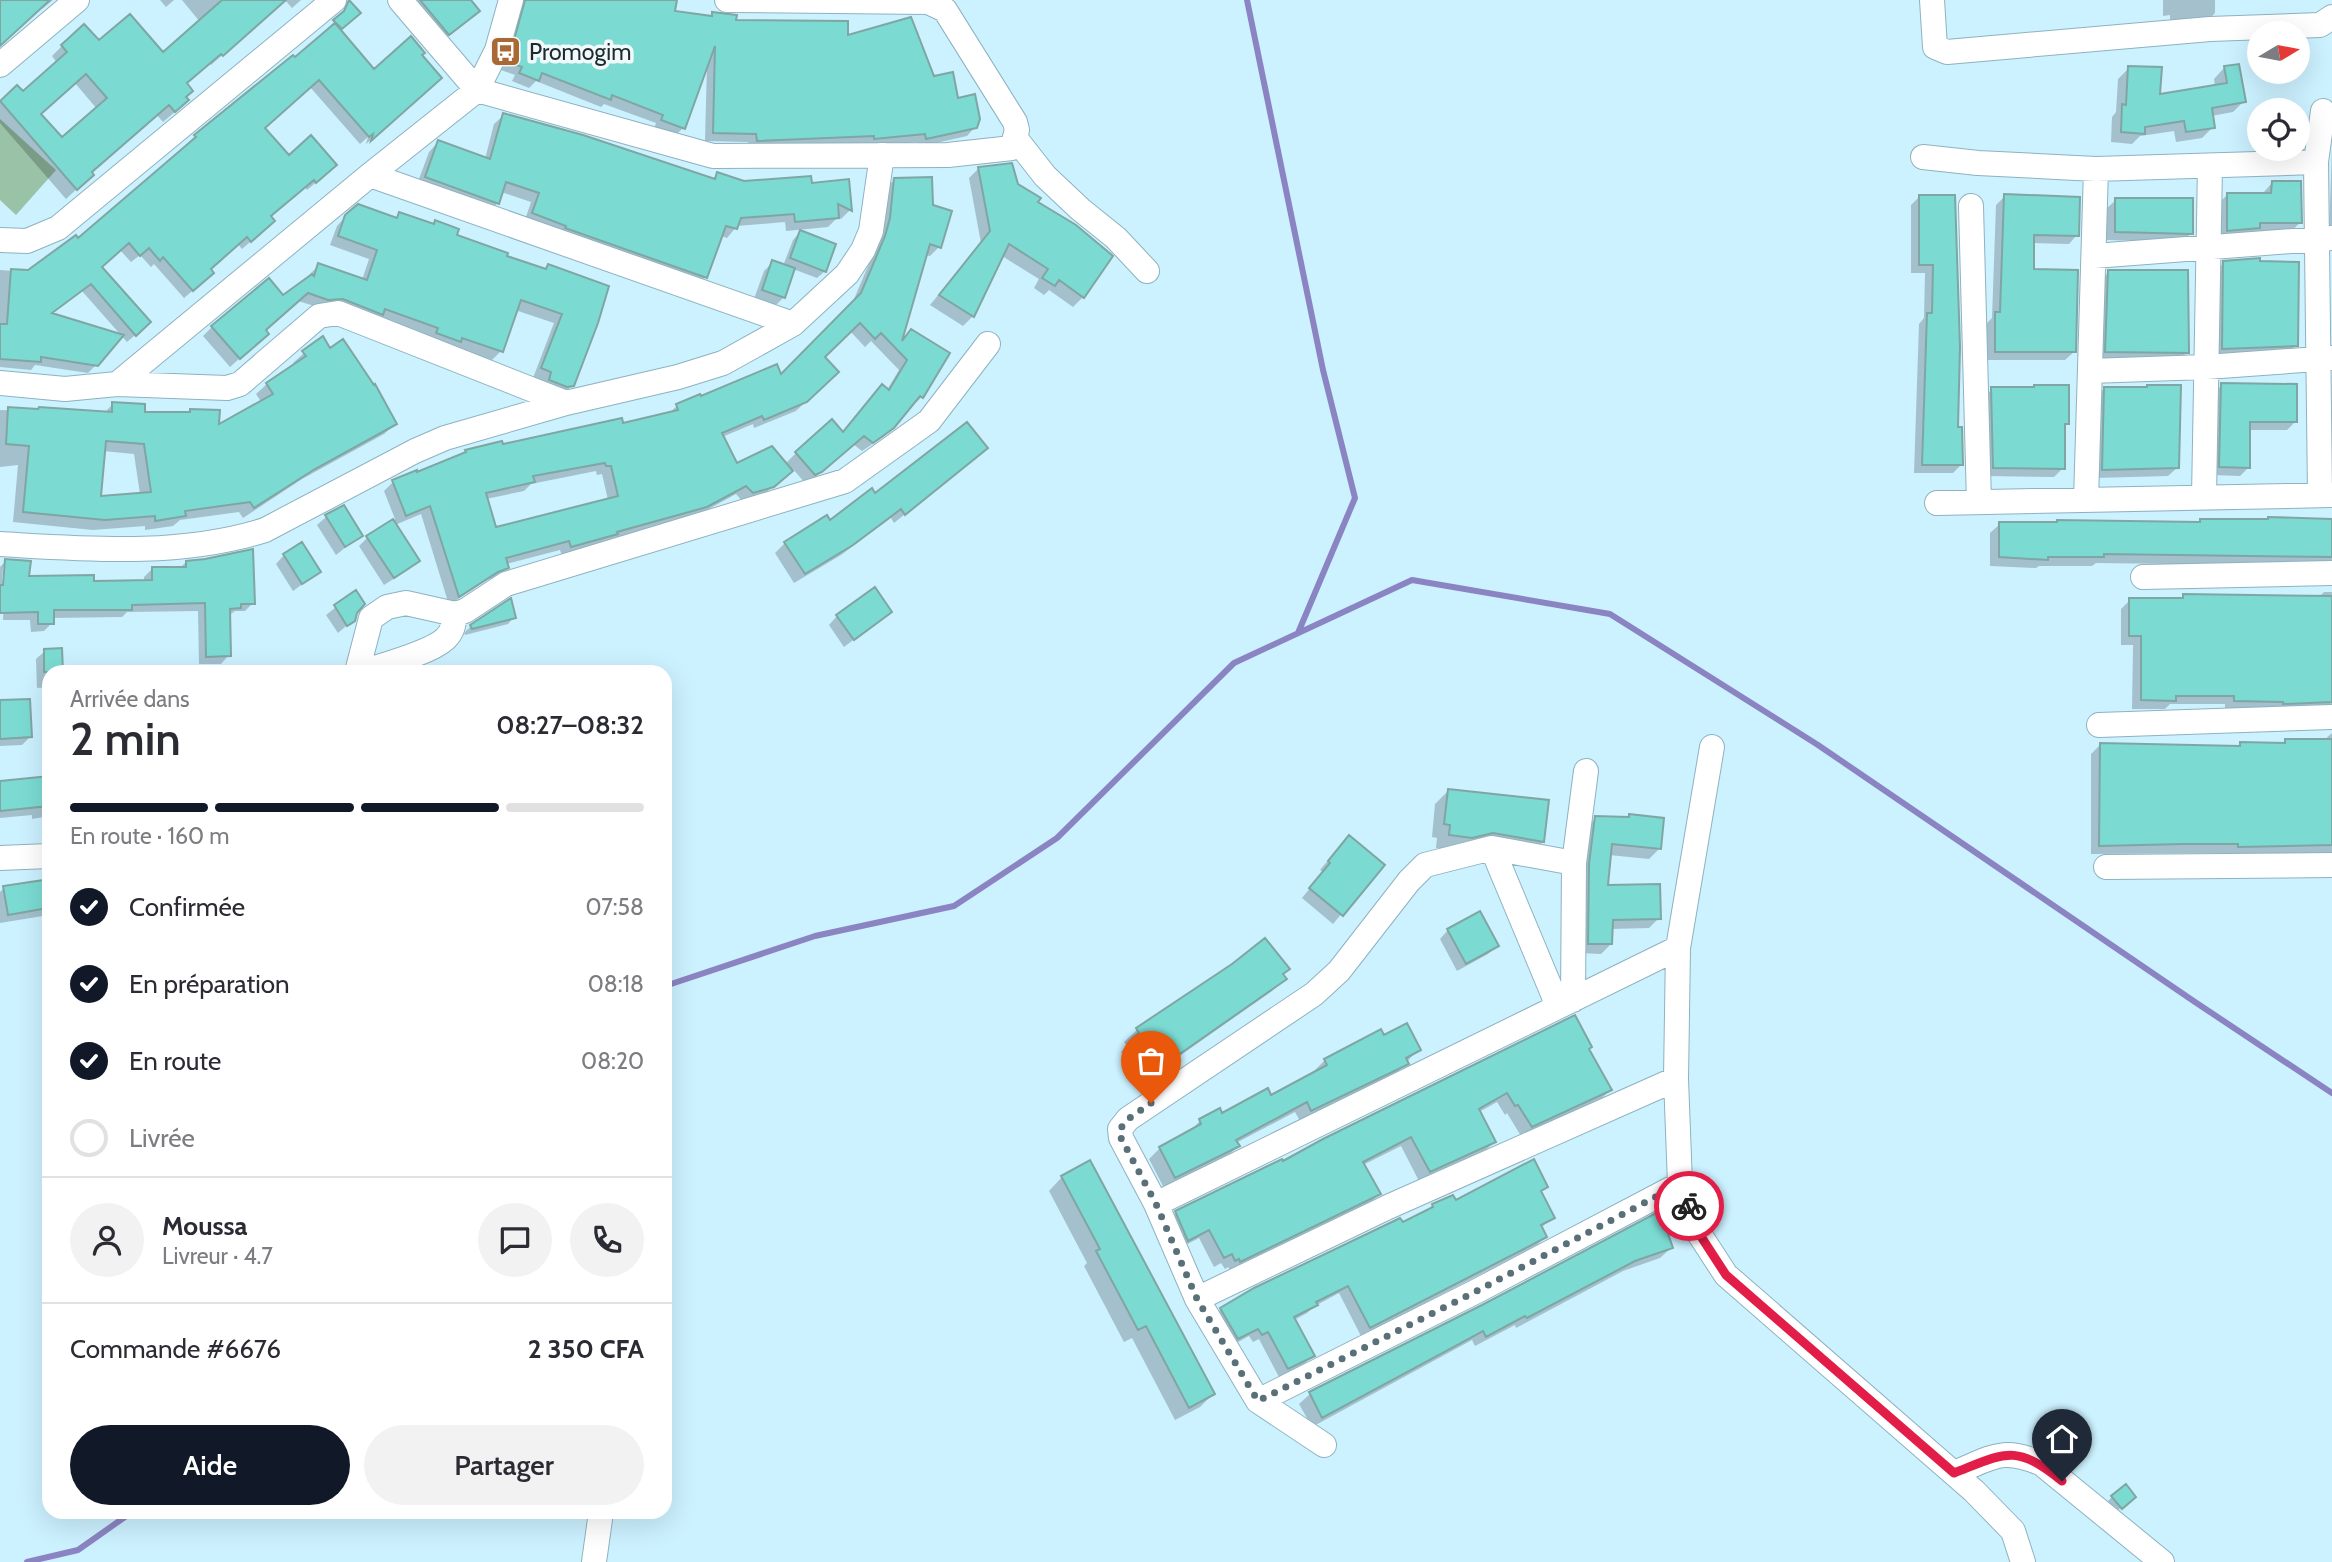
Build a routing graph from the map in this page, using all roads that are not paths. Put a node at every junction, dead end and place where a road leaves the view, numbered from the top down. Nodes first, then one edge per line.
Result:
1 (77, 0) edge
2 (334, 0) edge
3 (400, 0) edge
4 (511, 0) edge
5 (727, 0) edge
6 (1932, 0) edge
7 (2332, 17) edge
8 (0, 65) edge
9 (477, 90) junction
10 (2323, 111) dead end
11 (1016, 139) junction
12 (882, 155) junction
13 (1923, 157) dead end
14 (2316, 162) junction
15 (2210, 166) junction
16 (2096, 169) junction
17 (370, 175) junction
18 (1971, 206) dead end
19 (2324, 238) edge
20 (0, 240) edge
21 (2208, 248) junction
22 (2094, 256) junction
23 (1147, 271) dead end
24 (793, 324) junction
25 (988, 344) dead end
26 (2325, 358) edge
27 (2206, 367) junction
28 (2090, 371) junction
29 (0, 383) edge
30 (117, 384) junction
31 (566, 403) junction
32 (2326, 495) edge
33 (2204, 497) junction
34 (2086, 500) junction
35 (1979, 502) junction
36 (1937, 503) dead end
37 (0, 544) edge
38 (2332, 573) edge
39 (2143, 577) dead end
40 (455, 614) junction
41 (361, 665) edge
42 (379, 665) edge
43 (2332, 717) edge
44 (2099, 725) dead end
45 (1712, 747) dead end
46 (1586, 771) dead end
47 (1492, 848) junction
48 (42, 856) edge
49 (0, 858) edge
50 (1573, 863) junction
51 (2332, 865) edge
52 (2105, 867) dead end
53 (1678, 948) junction
54 (1565, 1003) junction
55 (1676, 1079) junction
56 (1680, 1184) junction
57 (1156, 1204) junction
58 (1197, 1299) junction
59 (1258, 1401) junction
60 (1324, 1445) dead end
61 (1954, 1473) junction
62 (600, 1519) edge
63 (594, 1562) edge
64 (2023, 1562) edge
65 (2162, 1562) edge

1 - 8 street
2 - 20 street
3 - 9 street
4 - 9 street
5 - 11 street
6 - 7 street
9 - 12 street
9 - 17 street
10 - 14 street
11 - 12 street
11 - 23 street
12 - 24 street
13 - 16 street
14 - 15 street
14 - 19 street
15 - 16 street
15 - 21 street
16 - 22 street
17 - 24 street
17 - 30 street
18 - 35 street
19 - 21 street
19 - 26 street
21 - 22 street
21 - 27 street
22 - 28 street
24 - 31 street
25 - 40 street
26 - 27 street
26 - 32 street
27 - 28 street
27 - 33 street
28 - 34 street
29 - 30 street
30 - 31 street
31 - 37 street
32 - 33 street
33 - 34 street
34 - 35 street
35 - 36 street
38 - 39 street
40 - 41 street
40 - 42 street
43 - 44 street
45 - 53 street
46 - 50 street
47 - 50 street
47 - 54 street
47 - 57 street
48 - 49 street
50 - 54 street
51 - 52 street
53 - 54 street
53 - 55 street
54 - 57 street
55 - 56 street
55 - 58 street
56 - 59 street
56 - 61 street
57 - 58 street
58 - 59 street
59 - 60 street
61 - 64 street
61 - 65 street
62 - 63 street

